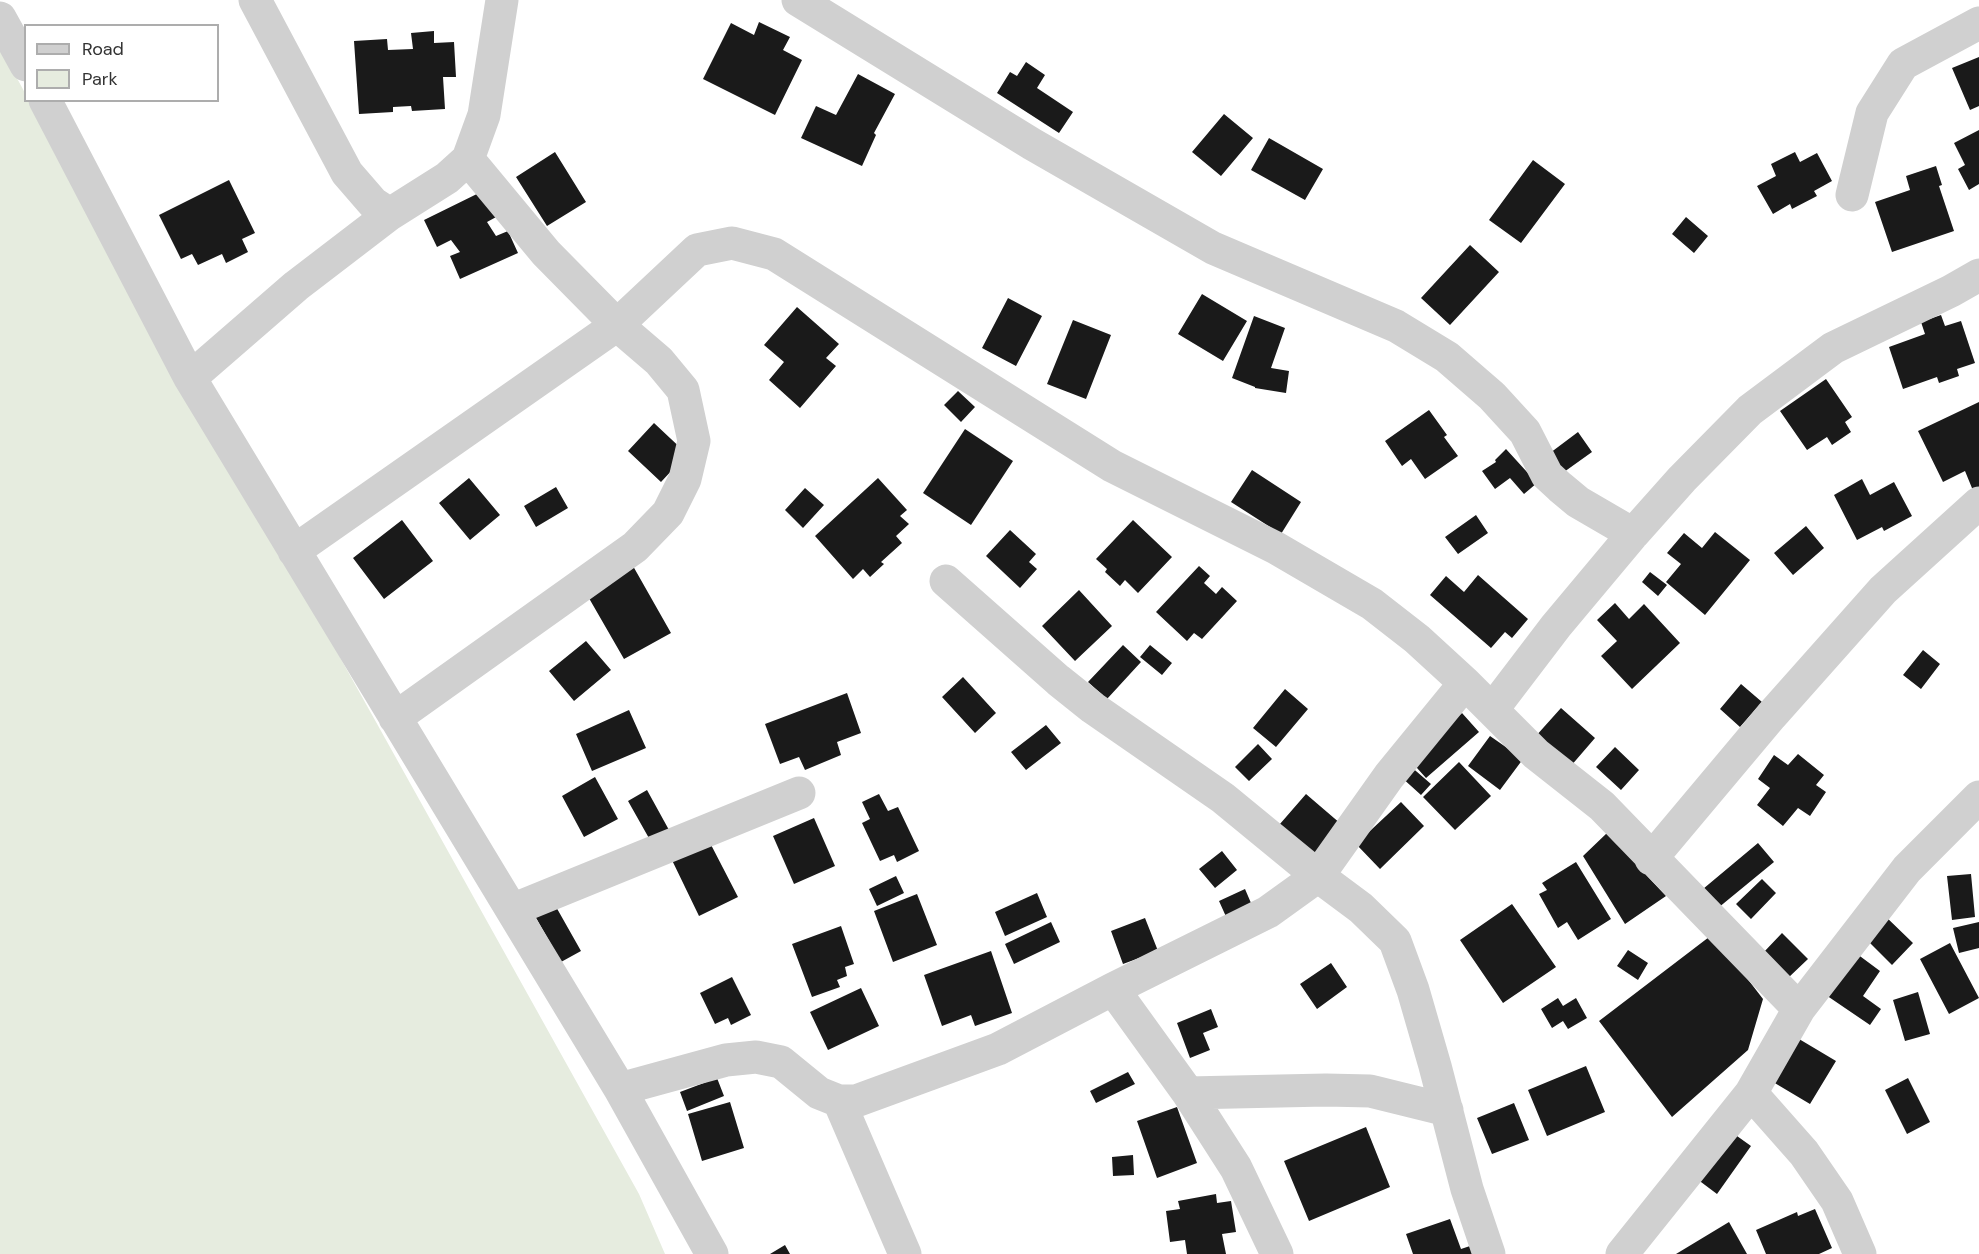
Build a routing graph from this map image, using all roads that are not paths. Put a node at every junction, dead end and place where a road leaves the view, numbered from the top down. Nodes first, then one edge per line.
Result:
1 (255, 0) edge
2 (502, 0) edge
3 (798, 0) edge
4 (0, 18) edge
5 (1979, 23) edge
6 (24, 61) edge
7 (46, 102) edge
8 (468, 159) junction
9 (1852, 195) dead end
10 (390, 214) junction
11 (1979, 275) edge
12 (617, 325) junction
13 (190, 378) junction
14 (1979, 503) edge
15 (1634, 534) junction
16 (294, 551) junction
17 (946, 581) dead end
18 (1465, 683) junction
19 (1492, 710) junction
20 (395, 718) junction
21 (799, 793) dead end
22 (1979, 797) edge
23 (1651, 859) junction
24 (1318, 876) junction
25 (512, 910) junction
26 (1113, 989) junction
27 (1799, 1009) junction
28 (620, 1089) junction
29 (1188, 1093) junction
30 (1751, 1093) junction
31 (839, 1101) junction
32 (1447, 1110) junction
33 (712, 1254) edge
34 (905, 1254) edge
35 (1277, 1254) edge
36 (1490, 1254) edge
37 (1622, 1254) edge
38 (1860, 1254) edge

1 - 10 street
2 - 8 street
3 - 15 street
4 - 6 street
5 - 9 street
7 - 13 street
8 - 10 street
8 - 12 street
10 - 13 street
11 - 15 street
12 - 16 street
12 - 18 street
12 - 20 street
13 - 16 street
14 - 23 street
15 - 19 street
16 - 20 street
17 - 24 street
18 - 19 street
18 - 24 street
19 - 23 street
20 - 25 street
21 - 25 street
22 - 27 street
23 - 27 street
24 - 26 street
24 - 32 street
25 - 28 street
26 - 29 street
26 - 31 street
27 - 30 street
28 - 31 street
28 - 33 street
29 - 32 street
29 - 35 street
30 - 37 street
30 - 38 street
31 - 34 street
32 - 36 street

